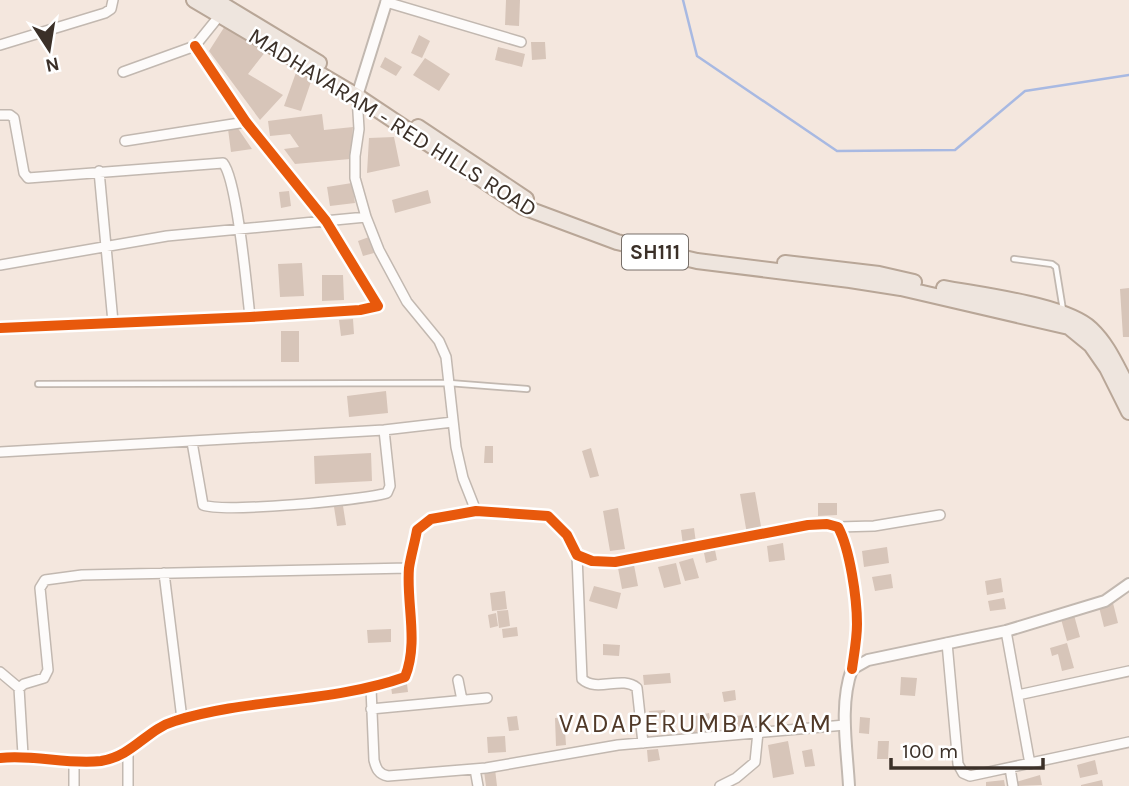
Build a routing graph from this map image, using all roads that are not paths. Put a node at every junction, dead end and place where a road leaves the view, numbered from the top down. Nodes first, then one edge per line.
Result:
1 (113, 0) edge
2 (194, 0) edge
3 (215, 0) edge
4 (386, 1) edge
5 (228, 8) edge
6 (521, 42) dead end
7 (0, 45) edge
8 (195, 47) junction
9 (123, 72) dead end
10 (358, 92) junction
11 (0, 114) edge
12 (246, 122) junction
13 (125, 141) dead end
14 (99, 171) junction
15 (366, 217) junction
16 (326, 222) junction
17 (239, 230) junction
18 (106, 247) junction
19 (1014, 259) dead end
20 (0, 265) edge
21 (1063, 314) junction
22 (250, 317) junction
23 (113, 322) junction
24 (0, 328) edge
25 (449, 383) junction
26 (38, 384) dead end
27 (527, 388) dead end
28 (1129, 389) edge
29 (1129, 412) edge
30 (453, 422) junction
31 (384, 430) junction
32 (192, 442) junction
33 (0, 452) edge
34 (476, 511) junction
35 (940, 515) dead end
36 (838, 527) junction
37 (577, 555) junction
38 (410, 568) junction
39 (164, 573) junction
40 (1129, 584) edge
41 (1006, 631) junction
42 (947, 643) junction
43 (852, 669) junction
44 (1129, 671) edge
45 (0, 672) edge
46 (458, 680) dead end
47 (19, 688) junction
48 (371, 688) junction
49 (1018, 695) junction
50 (487, 698) dead end
51 (462, 700) junction
52 (371, 709) junction
53 (182, 719) junction
54 (845, 725) junction
55 (758, 732) junction
56 (1129, 742) edge
57 (643, 743) junction
58 (128, 753) junction
59 (23, 755) junction
60 (0, 758) edge
61 (75, 762) junction
62 (1030, 764) junction
63 (1010, 768) junction
64 (475, 769) junction
65 (74, 786) edge
66 (128, 786) edge
67 (478, 786) edge
68 (720, 786) edge
69 (849, 786) edge
70 (1013, 786) edge

1 - 7 street
2 - 5 main road, MADHAVARAM - RED HILLS ROAD / SH111
3 - 5 main road, MADHAVARAM - RED HILLS ROAD / SH111
4 - 6 street
4 - 10 street
5 - 8 street
5 - 10 main road, MADHAVARAM - RED HILLS ROAD / SH111
8 - 9 street
8 - 12 street
10 - 15 street
10 - 21 main road, MADHAVARAM - RED HILLS ROAD / SH111
10 - 29 main road, MADHAVARAM - RED HILLS ROAD / SH111
11 - 14 street
12 - 13 street
12 - 16 street
14 - 17 street
14 - 18 street
15 - 16 street
15 - 25 street
16 - 17 street
16 - 22 street
17 - 18 street
17 - 22 street
18 - 20 street
18 - 23 street
19 - 21 lane
21 - 28 main road, MADHAVARAM - RED HILLS ROAD / SH111
22 - 23 street
23 - 24 street
25 - 26 lane
25 - 27 lane
25 - 30 street
30 - 31 street
30 - 34 street
31 - 32 street
31 - 32 street
32 - 33 street
34 - 37 street
34 - 38 street
35 - 36 street
36 - 37 street
36 - 43 street
37 - 57 street
38 - 39 street
38 - 48 street
39 - 47 street
39 - 53 street
40 - 41 street
41 - 42 street
41 - 49 street
42 - 43 street
42 - 63 street
43 - 54 street
44 - 49 street
45 - 47 street
46 - 51 street
47 - 59 street
48 - 52 street
48 - 53 street
49 - 62 street
50 - 51 street
51 - 52 street
52 - 64 street
53 - 58 street
54 - 55 street
54 - 69 street
55 - 57 street
55 - 68 street
56 - 62 street
57 - 64 street
58 - 61 street
58 - 66 street
59 - 60 street
59 - 61 street
61 - 65 street
62 - 63 street
63 - 70 street
64 - 67 street

